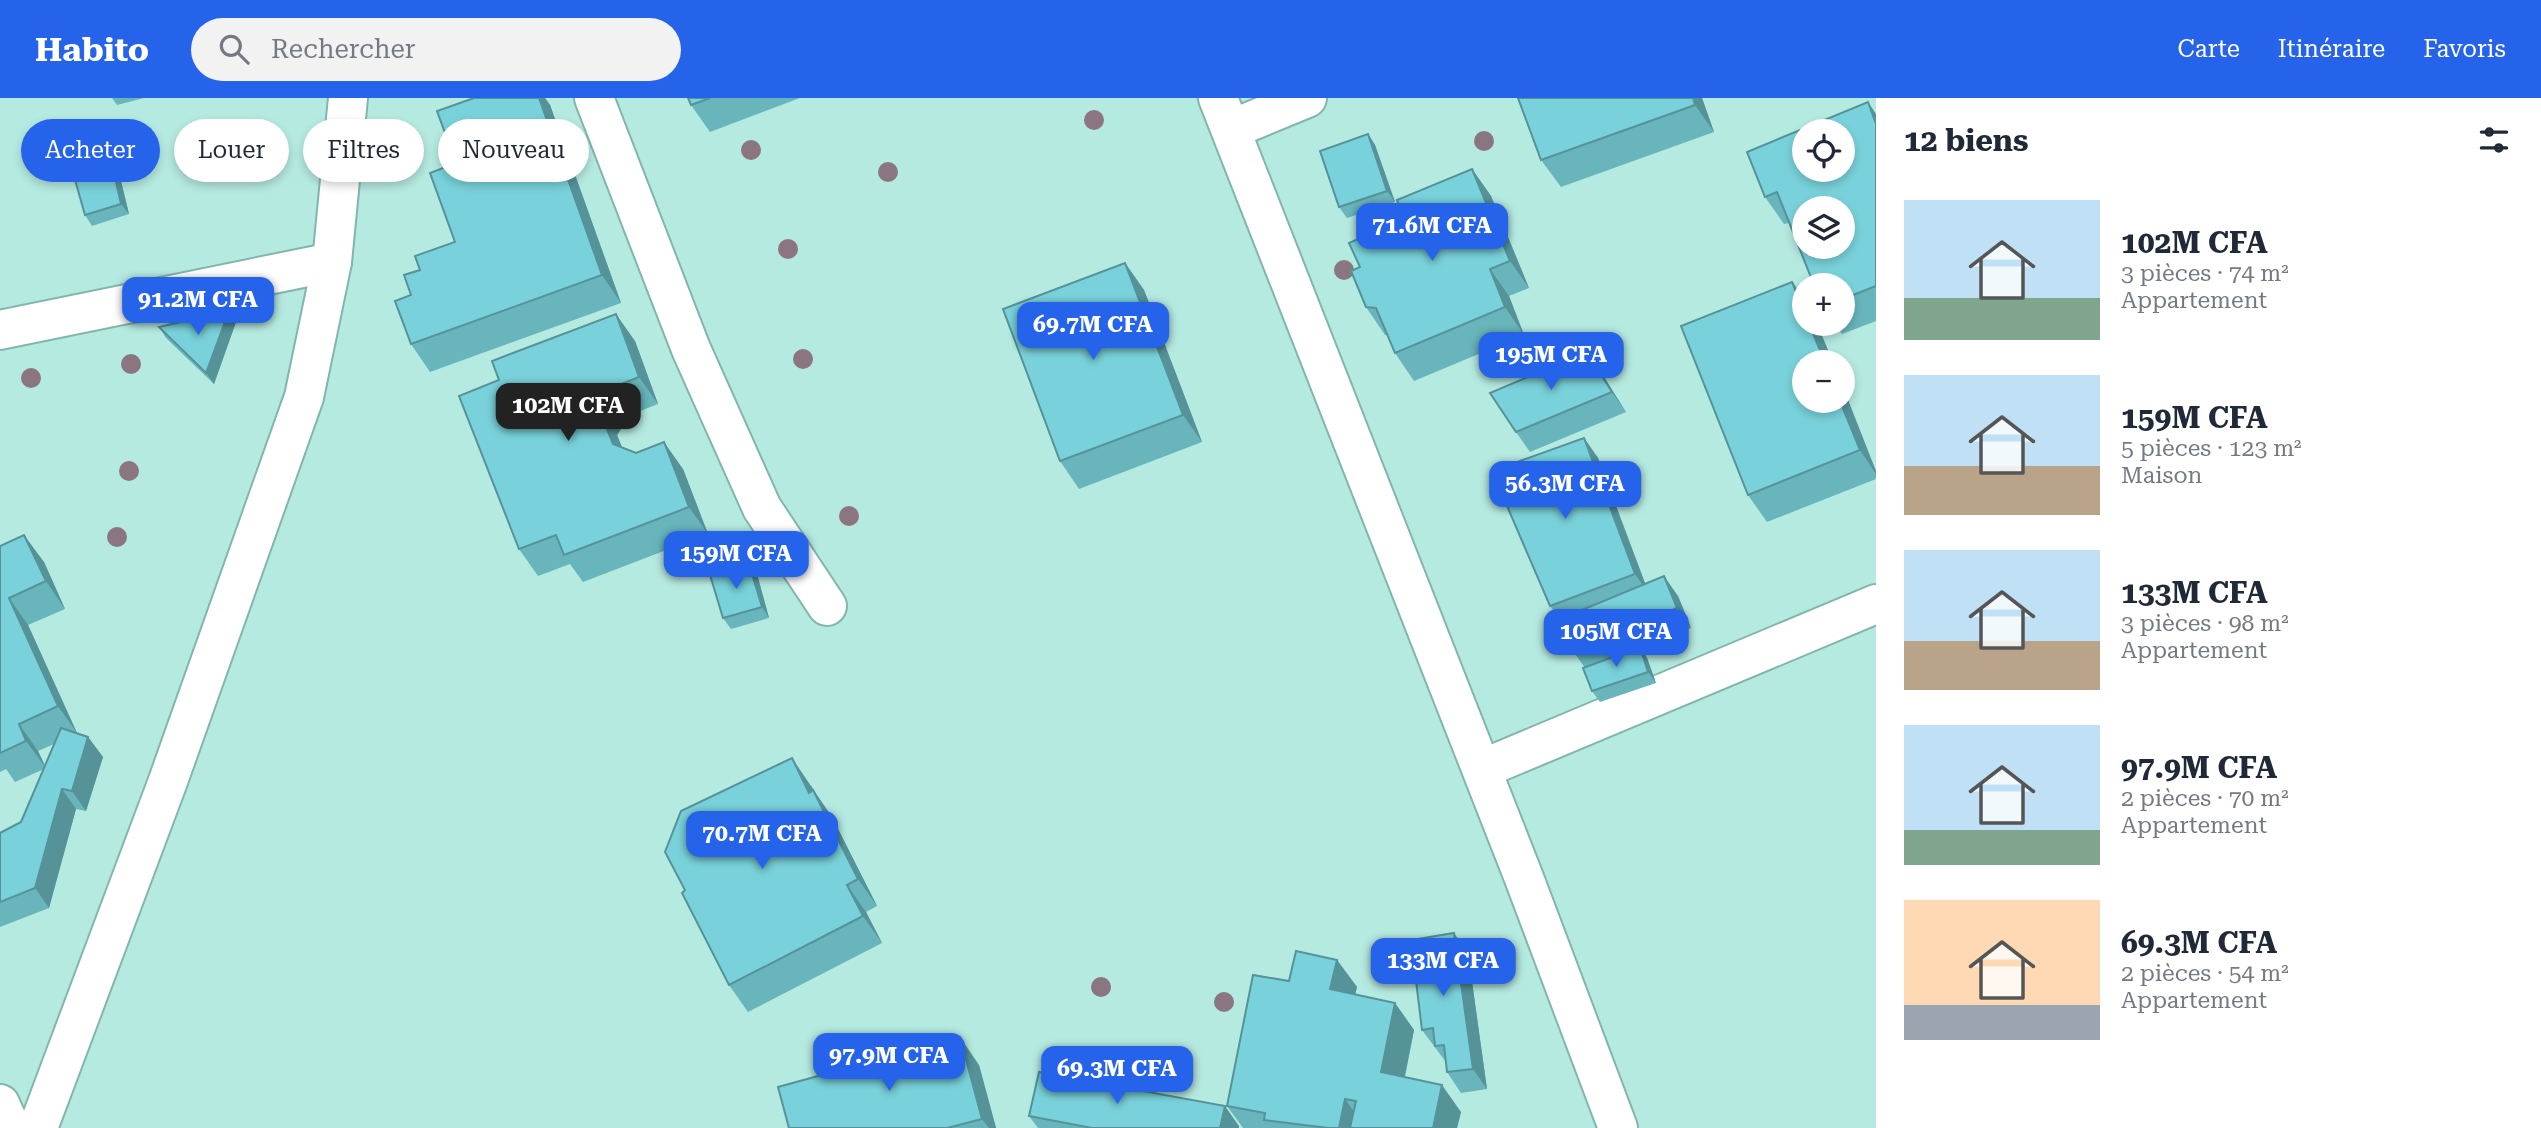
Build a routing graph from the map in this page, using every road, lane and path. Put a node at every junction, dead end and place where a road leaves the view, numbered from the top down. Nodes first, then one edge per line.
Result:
1 (348, 98) edge
2 (594, 98) edge
3 (1307, 98) edge
4 (1225, 114) edge
5 (332, 262) junction
6 (0, 330) edge
7 (1876, 604) edge
8 (827, 606) dead end
9 (1482, 769) junction
10 (0, 1104) edge
11 (11, 1128) edge
12 (38, 1128) edge
13 (1618, 1128) edge

1 - 5 street
2 - 8 street
3 - 4 street
4 - 9 street
5 - 6 street
5 - 12 street
7 - 9 street
9 - 13 street
10 - 11 street

